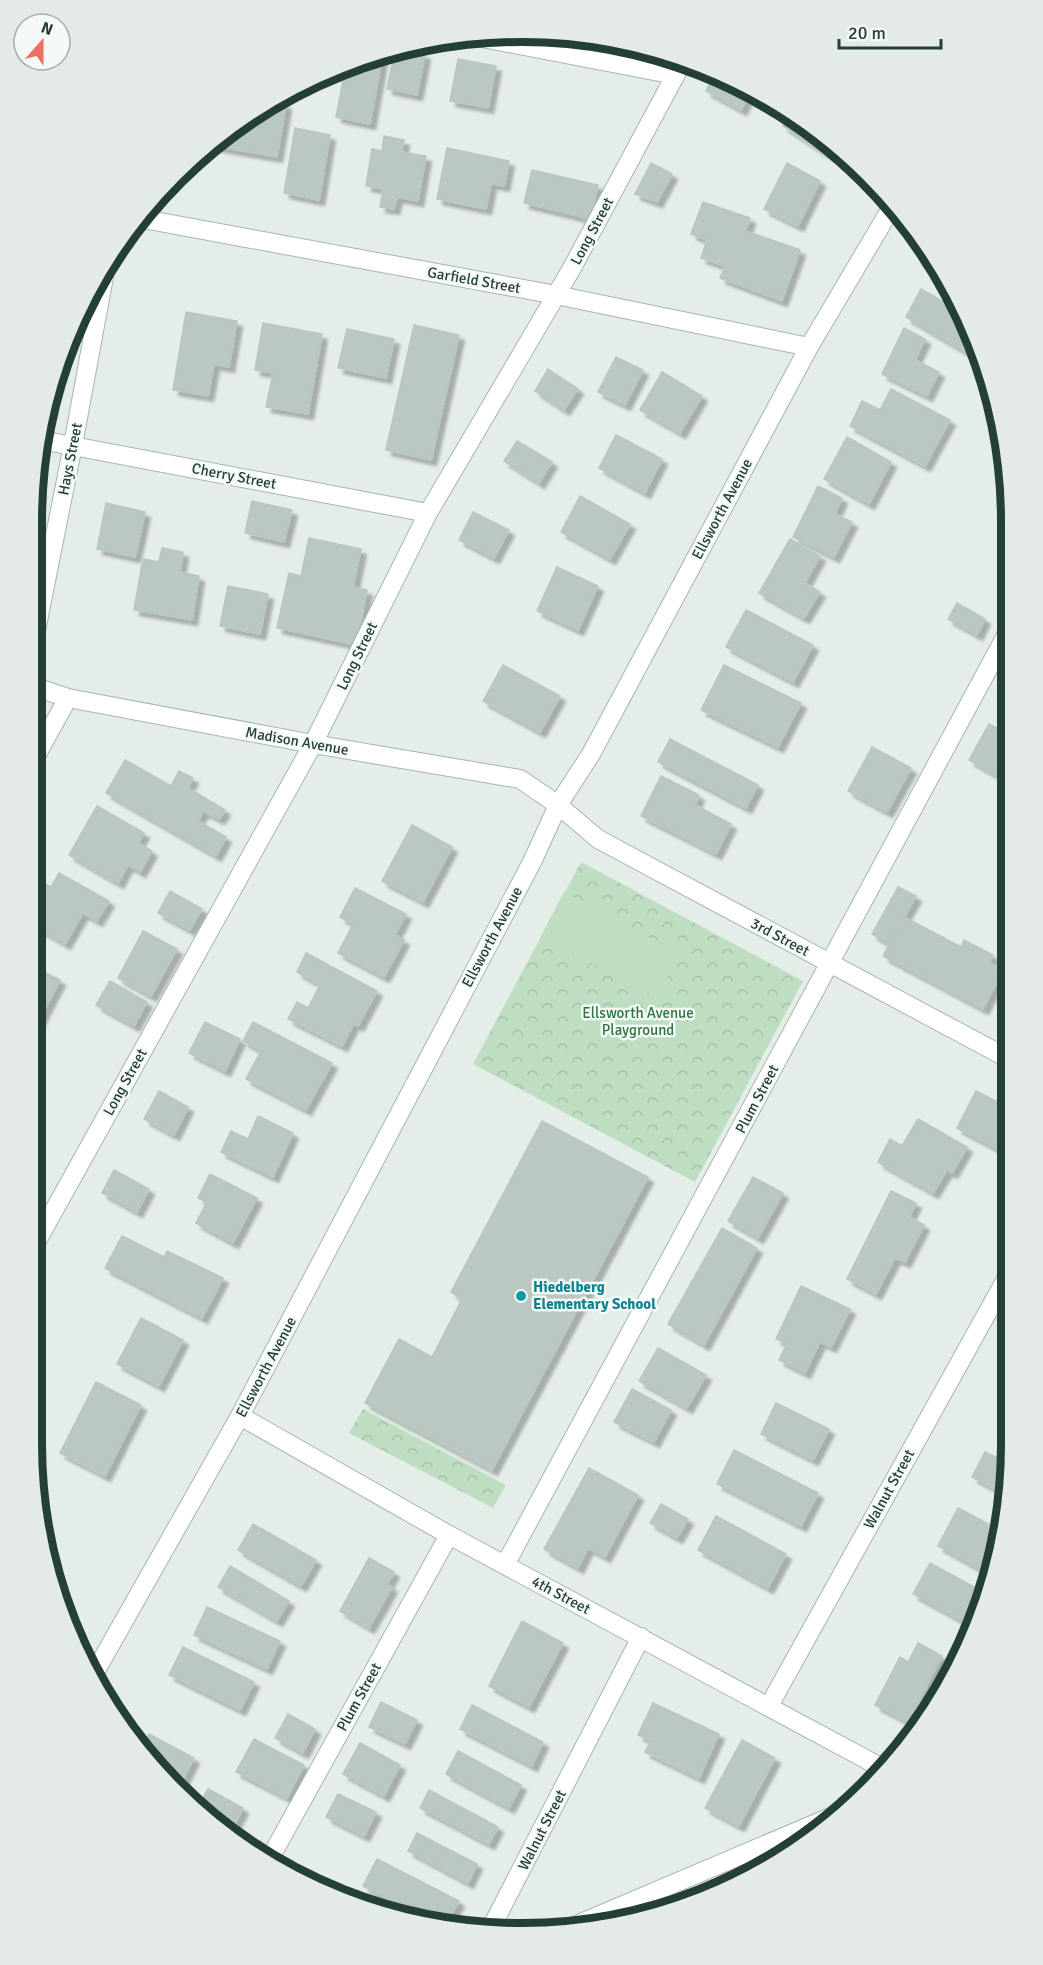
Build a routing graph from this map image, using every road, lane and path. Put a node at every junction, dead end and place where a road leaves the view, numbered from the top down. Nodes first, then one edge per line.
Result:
1 (514, 42) edge
2 (679, 68) edge
3 (888, 213) edge
4 (149, 220) edge
5 (102, 290) edge
6 (556, 295) junction
7 (809, 347) junction
8 (49, 441) edge
9 (73, 446) junction
10 (428, 513) junction
11 (42, 601) edge
12 (1001, 645) edge
13 (42, 689) edge
14 (68, 698) junction
15 (313, 744) junction
16 (42, 745) edge
17 (558, 805) junction
18 (830, 964) junction
19 (1001, 1055) edge
20 (42, 1232) edge
21 (1001, 1288) edge
22 (240, 1416) junction
23 (449, 1535) junction
24 (505, 1565) junction
25 (641, 1637) junction
26 (97, 1668) edge
27 (769, 1706) junction
28 (877, 1765) edge
29 (811, 1825) edge
30 (273, 1853) edge
31 (595, 1917) edge
32 (494, 1922) edge

1 - 2 street
2 - 6 street, Long Street
3 - 7 street, Ellsworth Avenue
4 - 6 street, Garfield Street
5 - 9 street, Hays Street
6 - 7 street, Garfield Street
6 - 10 street, Long Street
7 - 17 street, Ellsworth Avenue
8 - 9 street, Cherry Street
9 - 10 street, Cherry Street
9 - 11 street, Hays Street
10 - 15 street, Long Street
12 - 18 street, Plum Street
13 - 14 street, Madison Avenue
14 - 15 street, Madison Avenue
14 - 16 street
15 - 17 street, Madison Avenue
15 - 20 street, Long Street
17 - 18 street, 3rd Street
17 - 22 street, Ellsworth Avenue
18 - 19 street, 3rd Street
18 - 24 street, Plum Street
21 - 27 street, Walnut Street
22 - 23 street, 4th Street
22 - 26 street, Ellsworth Avenue
23 - 24 street, 4th Street
23 - 30 street, Plum Street
24 - 25 street, 4th Street
25 - 27 street, 4th Street
25 - 32 street, Walnut Street
27 - 28 street, 4th Street
29 - 31 street

